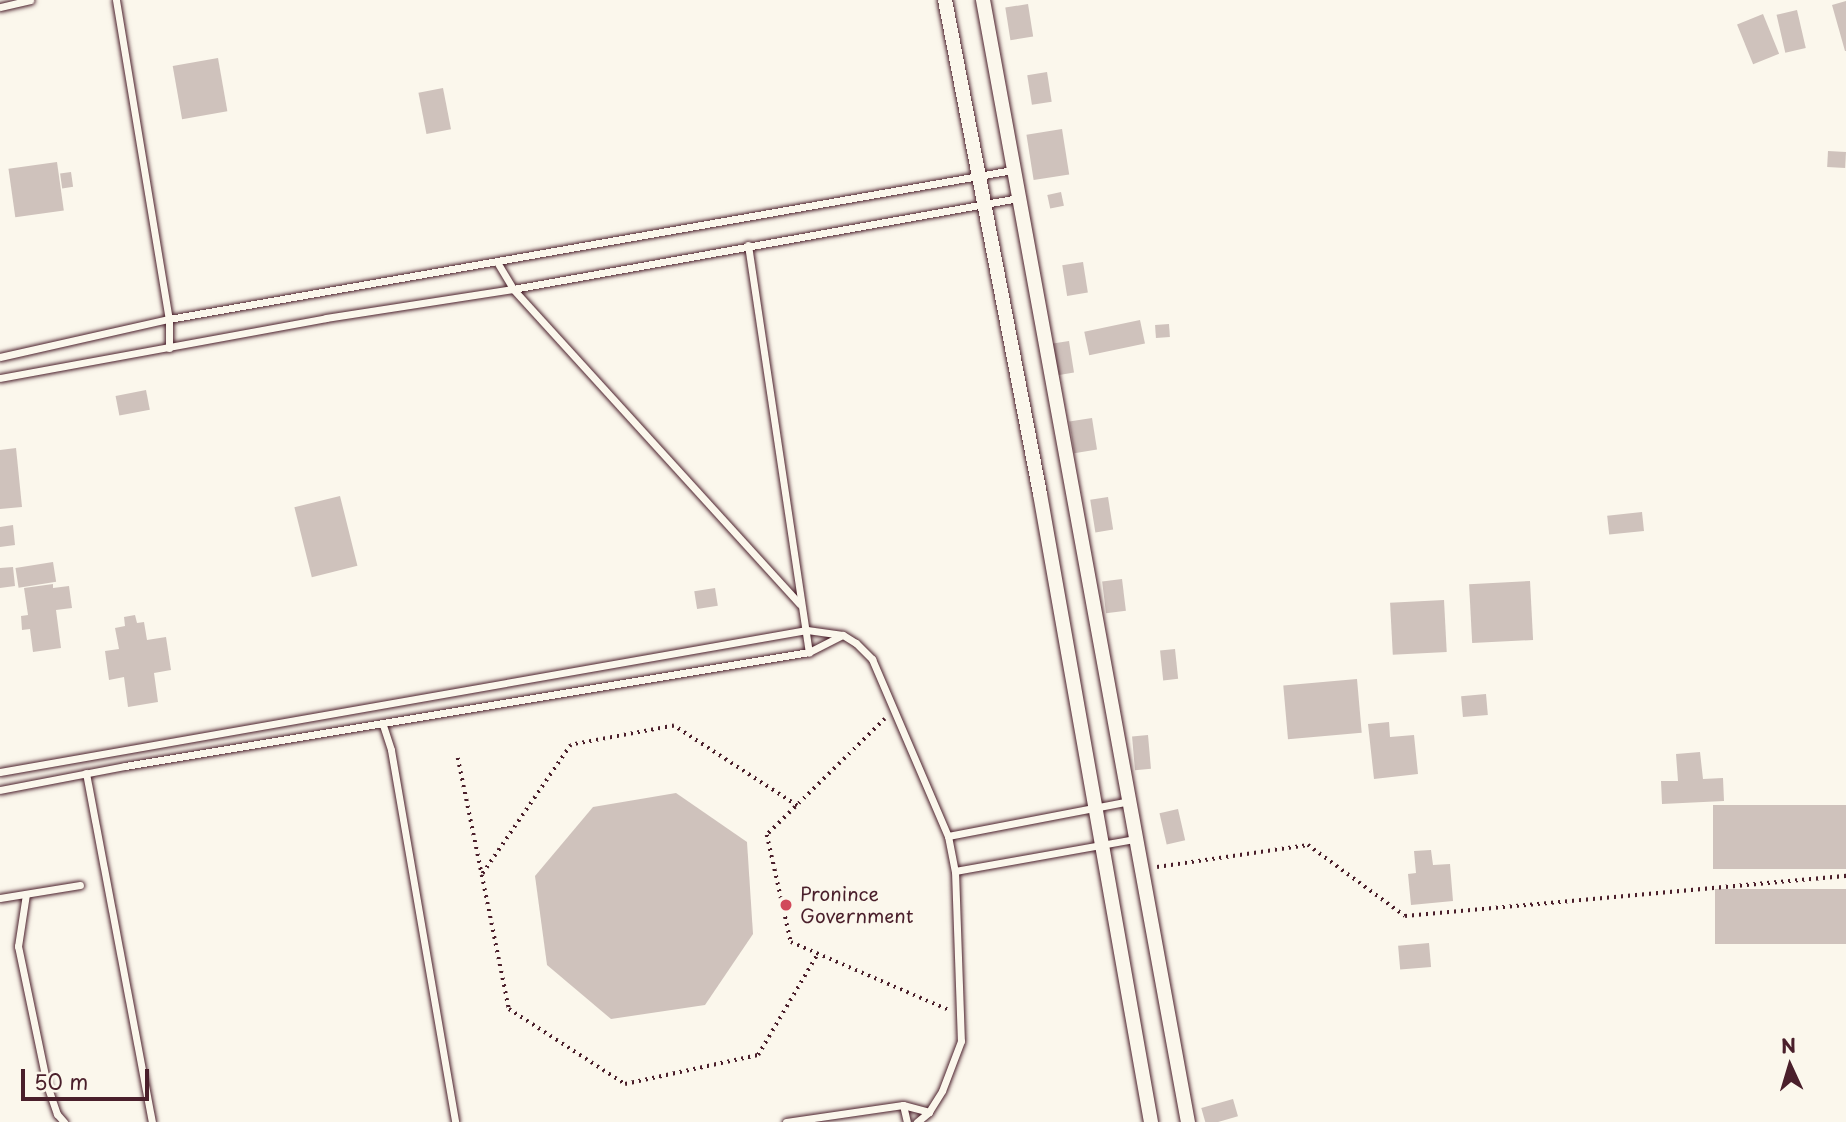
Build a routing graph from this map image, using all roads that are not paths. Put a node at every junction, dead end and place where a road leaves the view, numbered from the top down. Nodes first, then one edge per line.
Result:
1 (30, 0) edge
2 (116, 0) edge
3 (945, 0) edge
4 (983, 0) edge
5 (0, 7) edge
6 (1012, 170) junction
7 (978, 176) junction
8 (1017, 198) junction
9 (983, 204) junction
10 (748, 245) junction
11 (497, 262) junction
12 (513, 289) junction
13 (169, 319) junction
14 (169, 348) junction
15 (0, 357) edge
16 (0, 378) edge
17 (800, 604) junction
18 (807, 630) junction
19 (842, 635) junction
20 (809, 652) junction
21 (383, 725) junction
22 (0, 772) edge
23 (86, 773) junction
24 (0, 790) edge
25 (1129, 801) junction
26 (1096, 807) junction
27 (948, 836) junction
28 (1135, 839) junction
29 (1103, 845) junction
30 (955, 872) junction
31 (80, 885) dead end
32 (26, 894) junction
33 (0, 898) edge
34 (903, 1105) junction
35 (929, 1112) junction
36 (64, 1122) edge
37 (152, 1122) edge
38 (455, 1122) edge
39 (786, 1122) edge
40 (907, 1122) edge
41 (917, 1122) edge
42 (1150, 1122) edge
43 (1188, 1122) edge

1 - 5 lane
2 - 13 lane
3 - 7 street
4 - 6 street
6 - 7 lane
6 - 8 street
7 - 9 street
7 - 11 lane
8 - 9 lane
8 - 25 street
9 - 10 lane
9 - 26 street
10 - 12 lane
10 - 17 lane
11 - 12 lane
11 - 13 lane
12 - 14 lane
12 - 17 lane
13 - 14 lane
13 - 15 lane
14 - 16 lane
17 - 18 lane
18 - 19 lane
18 - 20 lane
18 - 22 lane
19 - 20 lane
19 - 27 lane
20 - 21 lane
21 - 23 lane
21 - 38 lane
23 - 24 lane
23 - 37 lane
25 - 26 lane
25 - 28 street
26 - 27 lane
26 - 29 street
27 - 30 lane
28 - 29 lane
28 - 43 street
29 - 30 lane
29 - 42 street
30 - 35 lane
31 - 32 lane
32 - 33 lane
32 - 36 lane
34 - 35 lane
34 - 39 lane
34 - 40 lane
35 - 41 lane

